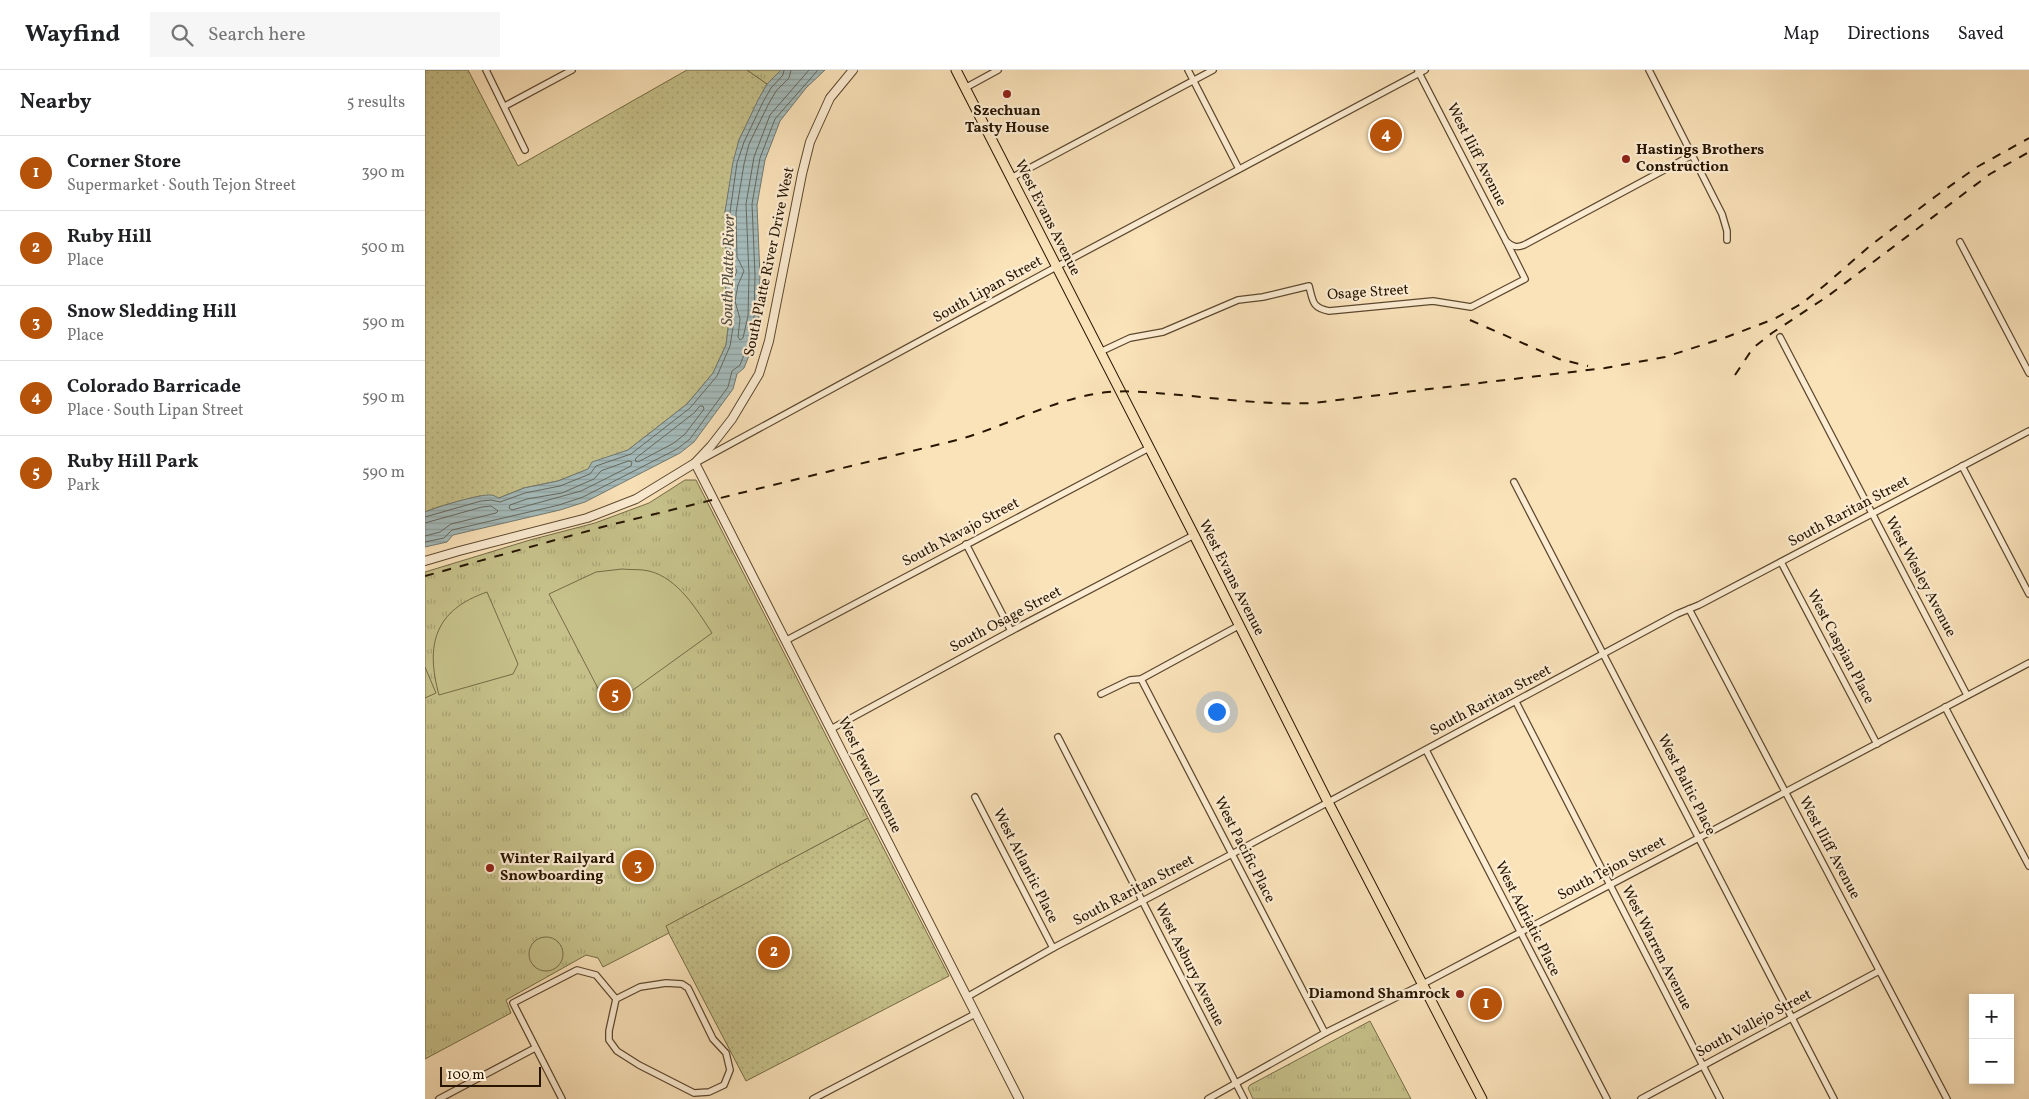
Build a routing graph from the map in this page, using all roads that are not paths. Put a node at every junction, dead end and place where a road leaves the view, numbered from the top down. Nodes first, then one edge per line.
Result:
1 (486, 70) edge
2 (572, 70) edge
3 (853, 70) edge
4 (956, 70) edge
5 (998, 70) edge
6 (1188, 70) edge
7 (1213, 70) edge
8 (1649, 70) edge
9 (1421, 71) edge
10 (1193, 81) junction
11 (965, 88) junction
12 (505, 106) junction
13 (525, 150) dead end
14 (1693, 155) junction
15 (1239, 169) junction
16 (1011, 178) junction
17 (1727, 240) dead end
18 (1506, 241) junction
19 (1960, 242) dead end
20 (1056, 267) junction
21 (1780, 336) dead end
22 (1100, 352) junction
23 (2029, 373) edge
24 (2029, 431) edge
25 (1149, 448) junction
26 (695, 463) junction
27 (1962, 466) junction
28 (1514, 482) dead end
29 (1873, 514) junction
30 (1194, 535) junction
31 (967, 544) junction
32 (425, 561) edge
33 (1781, 562) junction
34 (2029, 594) edge
35 (1689, 610) junction
36 (1239, 625) junction
37 (1011, 631) junction
38 (785, 641) junction
39 (1604, 654) junction
40 (2029, 663) edge
41 (1141, 679) junction
42 (1101, 694) dead end
43 (1967, 696) junction
44 (1516, 702) junction
45 (1945, 707) junction
46 (831, 729) junction
47 (1058, 736) dead end
48 (1877, 744) junction
49 (1426, 750) junction
50 (1785, 792) junction
51 (975, 797) dead end
52 (1328, 802) junction
53 (1699, 838) junction
54 (1232, 854) junction
55 (2029, 866) edge
56 (1610, 885) junction
57 (1142, 901) junction
58 (1520, 932) junction
59 (1053, 948) junction
60 (1879, 971) junction
61 (1422, 984) junction
62 (967, 997) junction
63 (616, 999) junction
64 (975, 1014) junction
65 (1792, 1018) junction
66 (1325, 1033) junction
67 (535, 1048) junction
68 (1703, 1066) junction
69 (1236, 1084) junction
70 (1017, 1098) edge
71 (439, 1099) edge
72 (563, 1099) edge
73 (813, 1099) edge
74 (1208, 1099) edge
75 (1244, 1099) edge
76 (1482, 1099) edge
77 (1607, 1099) edge
78 (1641, 1099) edge
79 (1720, 1099) edge
80 (1834, 1099) edge
81 (1947, 1099) edge

1 - 12 street
2 - 12 street
3 - 26 street, South Platte River Drive West
4 - 11 main road, West Evans Avenue
5 - 11 street
6 - 10 street
7 - 10 street
8 - 14 street
9 - 15 street, South Lipan Street
9 - 18 street, West Iliff Avenue
10 - 15 street
10 - 16 street
11 - 16 main road, West Evans Avenue
12 - 13 street
14 - 17 street
14 - 18 street, West Iliff Avenue
15 - 20 street, South Lipan Street
16 - 20 main road, West Evans Avenue
18 - 22 street, Osage Street
19 - 23 street
20 - 22 main road, West Evans Avenue
20 - 26 street, South Lipan Street
21 - 29 street, West Wesley Avenue
22 - 25 main road, West Evans Avenue
24 - 27 street, South Raritan Street
25 - 30 main road, West Evans Avenue
25 - 31 street, South Navajo Street
26 - 32 street, South Platte River Drive West
26 - 38 street, West Jewell Avenue
27 - 29 street, South Raritan Street
27 - 34 street
28 - 39 street, West Baltic Place
29 - 33 street, South Raritan Street
29 - 43 street, West Wesley Avenue
30 - 36 main road, West Evans Avenue
30 - 37 street, South Osage Street
31 - 37 street
31 - 38 street, South Navajo Street
33 - 35 street, South Raritan Street
33 - 48 street, West Caspian Place
35 - 39 street, South Raritan Street
35 - 50 street, West Iliff Avenue
36 - 41 street
36 - 52 main road, West Evans Avenue
37 - 46 street, South Osage Street
38 - 46 street, West Jewell Avenue
39 - 44 street, South Raritan Street
39 - 53 street, West Baltic Place
40 - 43 street, South Tejon Street
41 - 42 street
41 - 54 street, West Pacific Place
43 - 45 street, South Tejon Street
44 - 49 street, South Raritan Street
44 - 56 street, West Warren Avenue
45 - 48 street, South Tejon Street
45 - 55 street
46 - 62 street, West Jewell Avenue
47 - 57 street, West Asbury Avenue
48 - 50 street, South Tejon Street
49 - 52 street, South Raritan Street
49 - 58 street, West Adriatic Place
50 - 53 street, South Tejon Street
50 - 60 street, West Iliff Avenue
51 - 59 street, West Atlantic Place
52 - 54 street, South Raritan Street
52 - 61 main road, West Evans Avenue
53 - 56 street, South Tejon Street
53 - 65 street, West Baltic Place
54 - 57 street, South Raritan Street
54 - 66 street, West Pacific Place
56 - 58 street, South Tejon Street
56 - 68 street, West Warren Avenue
57 - 59 street, South Raritan Street
57 - 69 street, West Asbury Avenue
58 - 61 street, South Tejon Street
58 - 77 street, West Adriatic Place
59 - 62 street, South Raritan Street
60 - 65 street, South Vallejo Street
60 - 81 street, West Iliff Avenue
61 - 66 street, South Tejon Street
61 - 76 main road, West Evans Avenue
62 - 64 street, West Jewell Avenue
63 - 63 street
63 - 67 street
64 - 70 street, West Jewell Avenue
64 - 73 street
65 - 68 street, South Vallejo Street
65 - 80 street, West Baltic Place
66 - 69 street, South Tejon Street
67 - 71 street
67 - 72 street
68 - 78 street, South Vallejo Street
68 - 79 street, West Warren Avenue
69 - 74 street, South Tejon Street
69 - 75 street, West Asbury Avenue

